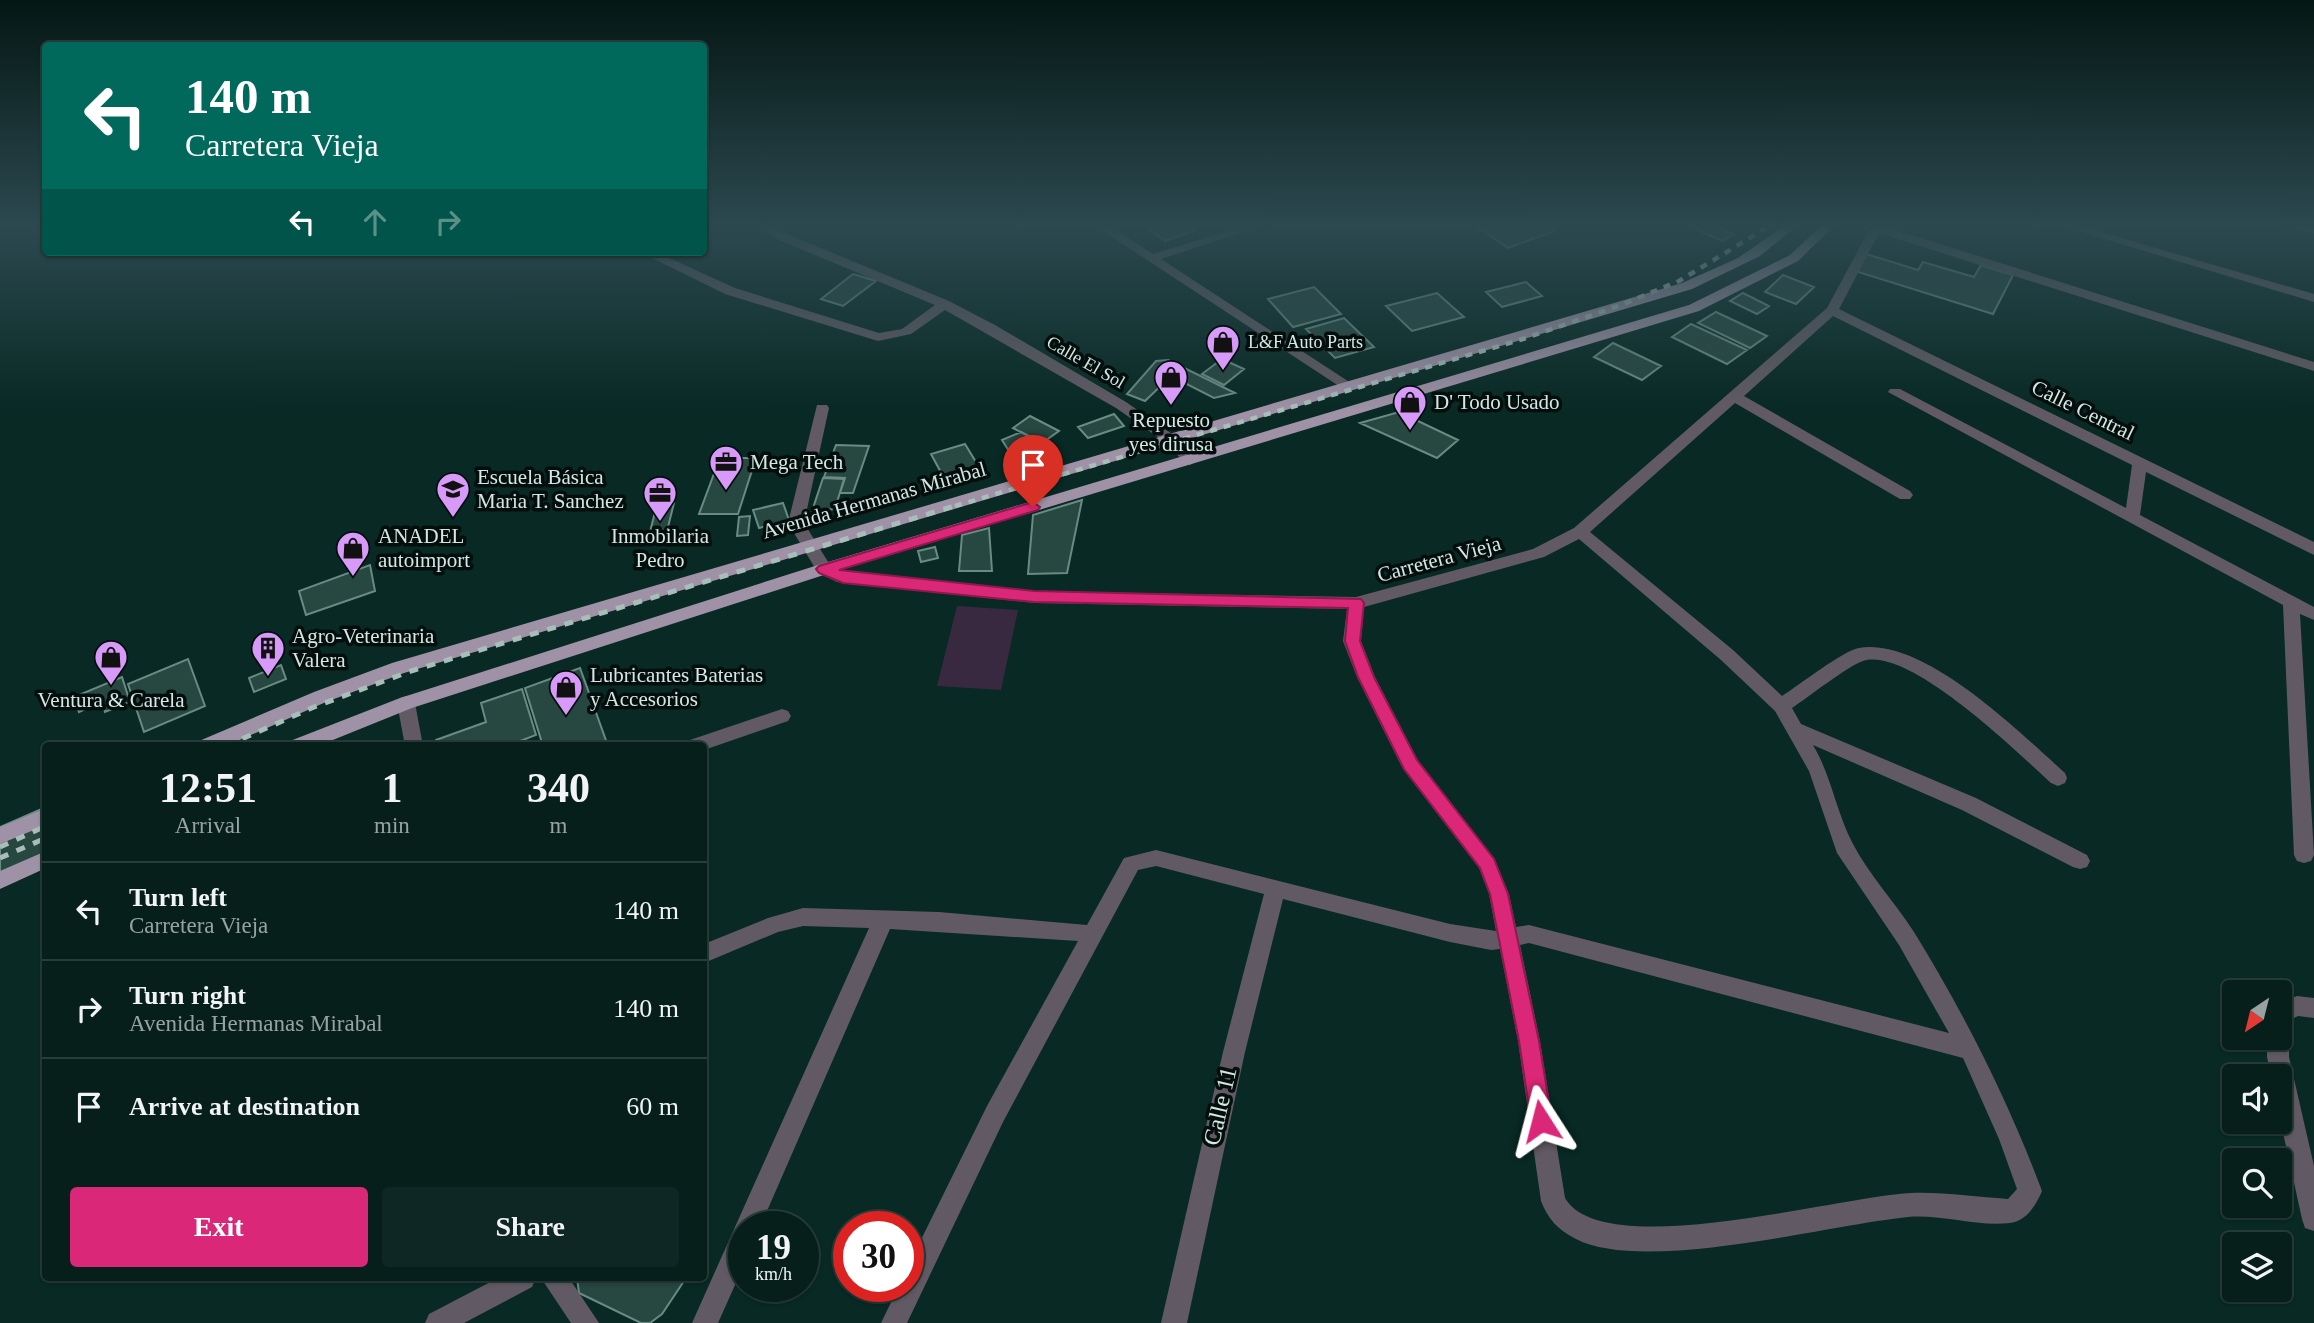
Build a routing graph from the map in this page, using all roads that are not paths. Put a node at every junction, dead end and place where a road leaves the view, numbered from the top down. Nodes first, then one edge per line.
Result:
1 (721, 287) edge
2 (903, 287) edge
3 (1189, 287) edge
4 (1685, 287) edge
5 (1737, 287) edge
6 (1843, 287) edge
7 (2062, 287) edge
8 (2275, 287) edge
9 (2314, 298) edge
10 (944, 304) junction
11 (1832, 310) junction
12 (2314, 367) edge
13 (1343, 389) junction
14 (1895, 392) dead end
15 (1734, 396) junction
16 (822, 408) dead end
17 (1170, 439) junction
18 (1190, 460) junction
19 (2140, 461) junction
20 (1905, 495) dead end
21 (2132, 518) junction
22 (1580, 533) junction
23 (807, 545) junction
24 (2314, 549) edge
25 (824, 569) junction
26 (2291, 601) junction
27 (1356, 603) junction
28 (2314, 614) edge
29 (406, 703) junction
30 (1781, 706) junction
31 (782, 716) dead end
32 (1794, 729) junction
33 (215, 742) edge
34 (306, 742) edge
35 (413, 742) edge
36 (706, 742) edge
37 (2058, 778) dead end
38 (42, 818) edge
39 (0, 836) edge
40 (2304, 855) dead end
41 (42, 861) edge
42 (2080, 861) dead end
43 (0, 880) edge
44 (1275, 891) junction
45 (884, 918) junction
46 (1093, 935) junction
47 (1508, 939) junction
48 (707, 953) edge
49 (2292, 1008) edge
50 (2314, 1008) edge
51 (1970, 1049) junction
52 (2278, 1050) edge
53 (755, 1211) edge
54 (2314, 1219) edge
55 (728, 1272) edge
56 (517, 1281) edge
57 (556, 1281) edge
58 (438, 1323) edge
59 (586, 1323) edge
60 (705, 1323) edge
61 (894, 1323) edge
62 (1174, 1323) edge

1 - 10 street
2 - 10 street, Calle El Sol
3 - 13 street
4 - 13 main road, Avenida Hermanas Mirabal
5 - 18 main road
6 - 11 street, Carretera Vieja
7 - 12 street
8 - 9 street
10 - 17 street, Calle El Sol
11 - 15 street, Carretera Vieja
11 - 19 street, Calle Central
13 - 17 main road, Avenida Hermanas Mirabal
14 - 21 street
15 - 20 street
15 - 22 street, Carretera Vieja
16 - 23 street
17 - 18 street, Calle El Sol
17 - 23 main road, Avenida Hermanas Mirabal
18 - 25 main road
19 - 21 street
19 - 24 street, Calle Central
21 - 26 street
22 - 27 street, Carretera Vieja
22 - 30 street
23 - 25 street
23 - 33 main road, Avenida Hermanas Mirabal
25 - 27 street, Carretera Vieja
25 - 29 main road
26 - 28 street
26 - 40 street
27 - 47 street
29 - 34 main road
29 - 35 street
30 - 32 street
30 - 37 street
31 - 36 street
32 - 42 street
32 - 51 street
38 - 39 main road
41 - 43 main road
44 - 46 street
44 - 47 street
44 - 62 street, Calle 11
45 - 46 street
45 - 48 street
45 - 53 street
46 - 61 street
47 - 51 street
47 - 51 street
49 - 50 street
52 - 54 street
55 - 60 street
56 - 58 street
57 - 59 street

